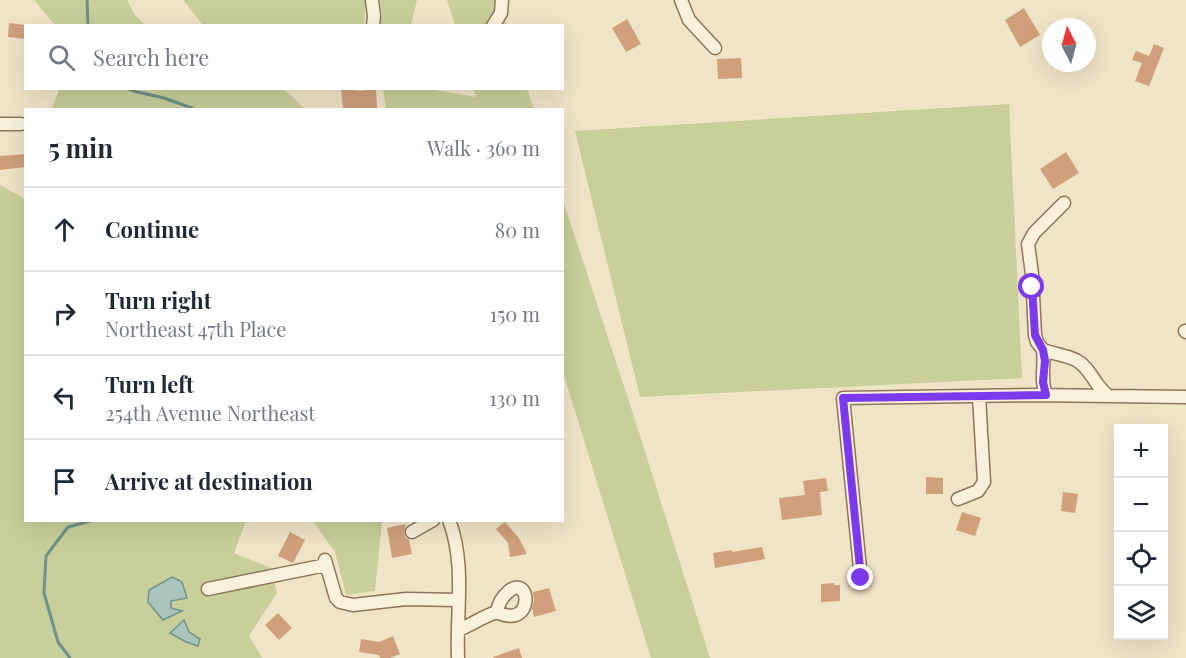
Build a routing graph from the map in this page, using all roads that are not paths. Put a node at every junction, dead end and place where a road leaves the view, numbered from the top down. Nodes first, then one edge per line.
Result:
1 (372, 0) edge
2 (502, 0) edge
3 (681, 0) edge
4 (373, 24) edge
5 (494, 24) edge
6 (715, 48) dead end
7 (21, 123) dead end
8 (0, 124) edge
9 (1064, 203) dead end
10 (1043, 350) junction
11 (1046, 395) junction
12 (979, 396) junction
13 (1108, 396) junction
14 (1186, 397) edge
15 (958, 499) dead end
16 (430, 522) edge
17 (450, 522) edge
18 (412, 532) dead end
19 (861, 578) dead end
20 (208, 589) dead end
21 (458, 600) junction
22 (497, 612) dead end
23 (458, 630) junction
24 (458, 658) edge

1 - 4 street
2 - 5 street
3 - 6 street
7 - 8 street
9 - 10 street
10 - 11 street
10 - 13 street
11 - 12 street
11 - 13 street
12 - 15 street
12 - 19 street
13 - 14 street
16 - 18 street
17 - 21 street
20 - 21 street
21 - 23 street
22 - 23 street
23 - 24 street

